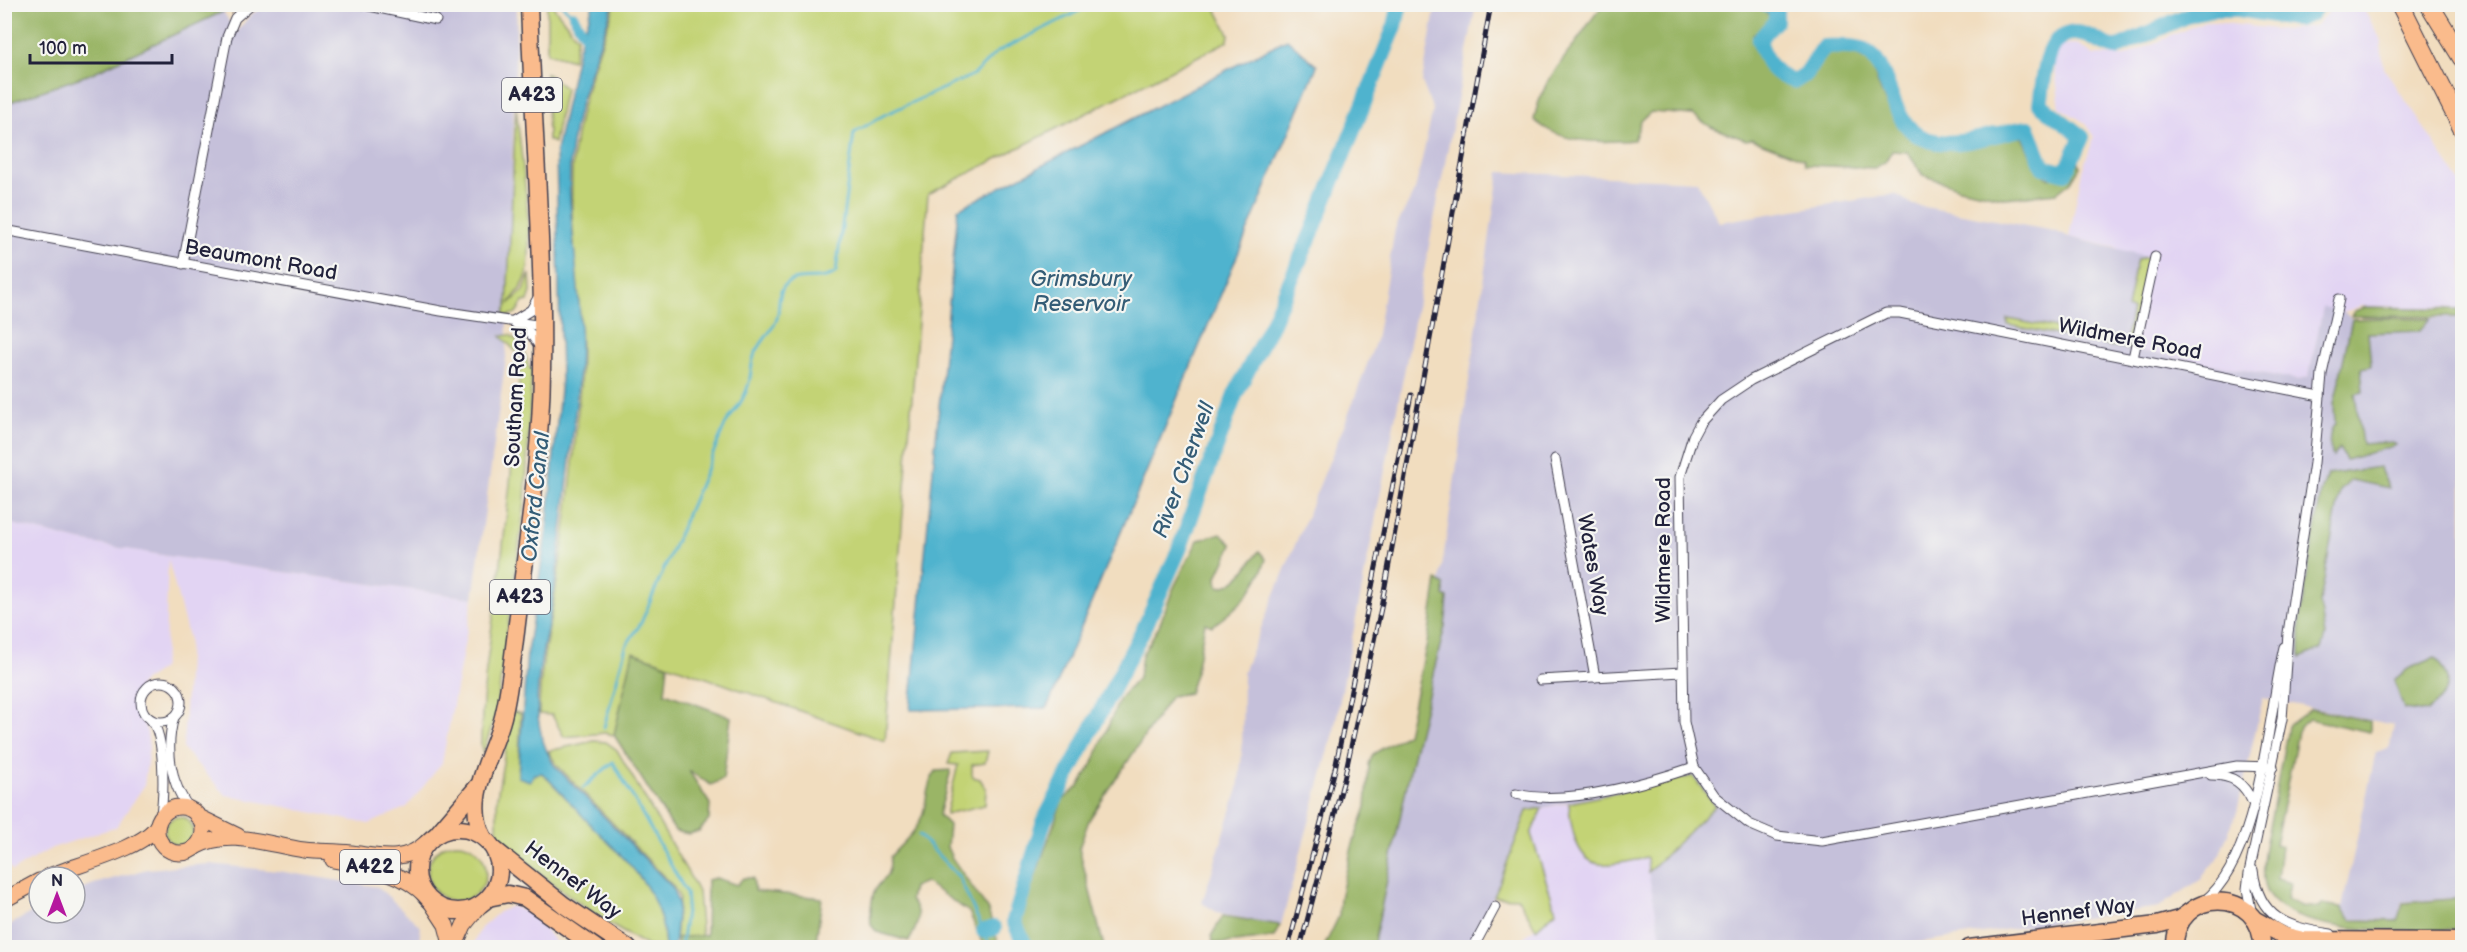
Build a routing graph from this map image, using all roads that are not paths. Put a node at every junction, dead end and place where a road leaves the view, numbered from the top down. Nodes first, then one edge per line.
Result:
1 (251, 4) edge
2 (360, 4) edge
3 (529, 4) edge
4 (2400, 4) edge
5 (2429, 4) edge
6 (436, 20) dead end
7 (2463, 58) edge
8 (2463, 108) edge
9 (2463, 128) edge
10 (4, 230) edge
11 (2155, 257) dead end
12 (183, 264) junction
13 (542, 287) junction
14 (2339, 299) dead end
15 (511, 321) junction
16 (543, 326) junction
17 (542, 352) junction
18 (2133, 358) junction
19 (2320, 396) junction
20 (1555, 459) dead end
21 (2288, 633) junction
22 (1682, 672) junction
23 (1595, 677) junction
24 (1540, 680) dead end
25 (174, 717) junction
26 (151, 719) junction
27 (2261, 765) junction
28 (1694, 766) junction
29 (2273, 767) junction
30 (2196, 775) junction
31 (478, 786) junction
32 (1516, 794) dead end
33 (2253, 803) junction
34 (194, 813) junction
35 (159, 822) junction
36 (432, 838) junction
37 (246, 839) junction
38 (489, 843) junction
39 (195, 848) junction
40 (123, 850) junction
41 (308, 851) junction
42 (175, 853) junction
43 (2251, 856) junction
44 (81, 865) edge
45 (27, 888) edge
46 (428, 898) junction
47 (4, 900) edge
48 (484, 901) junction
49 (1495, 907) dead end
50 (2193, 909) junction
51 (2253, 918) junction
52 (2381, 941) junction
53 (2463, 941) edge
54 (1263, 946) edge
55 (453, 948) edge
56 (596, 948) edge
57 (628, 948) edge
58 (1253, 948) edge
59 (1279, 948) edge
60 (1473, 948) edge
61 (1969, 948) edge
62 (2175, 948) edge
63 (2262, 948) edge

1 - 12 street
2 - 6 street
3 - 13 highway, Southam Road / A423
4 - 8 highway
4 - 9 highway
5 - 7 highway
10 - 12 street, Beaumont Road
11 - 18 street
12 - 15 street, Beaumont Road
13 - 15 street
13 - 16 highway, Southam Road / A423
14 - 19 street
15 - 16 street, Beaumont Road
15 - 17 street, Beaumont Road
16 - 17 highway, Southam Road / A423
17 - 31 highway, Southam Road / A423
18 - 19 street, Wildmere Road
18 - 22 street, Wildmere Road
19 - 21 street
20 - 23 street, Wates Way
21 - 27 street
21 - 29 street
22 - 23 street
22 - 28 street, Wildmere Road
23 - 24 street
25 - 26 street
25 - 26 street
25 - 34 street
26 - 35 street
27 - 29 street, Wildmere Road
27 - 30 street, Wildmere Road
27 - 33 street
28 - 30 street, Wildmere Road
28 - 32 street
29 - 43 street
30 - 33 street, Wildmere Road
31 - 36 highway, Southam Road / A423
31 - 38 highway, Southam Road / A423
33 - 50 street
34 - 35 main road
34 - 37 main road, A422
34 - 39 main road
35 - 40 main road
35 - 42 main road
36 - 38 highway
36 - 41 main road, A422
36 - 46 highway
37 - 39 main road, A422
37 - 41 main road, A422
38 - 48 highway
38 - 57 highway, Hennef Way
39 - 42 main road
40 - 42 main road
40 - 44 main road
41 - 46 main road, A422
43 - 51 street
43 - 52 street
45 - 47 main road
46 - 48 highway
46 - 55 main road
48 - 55 main road
48 - 56 highway, Hennef Way
49 - 60 street
50 - 51 highway, Hennef Way
50 - 61 highway, Hennef Way
50 - 62 highway
51 - 52 highway
51 - 63 highway
52 - 53 highway
54 - 58 street
54 - 59 street

